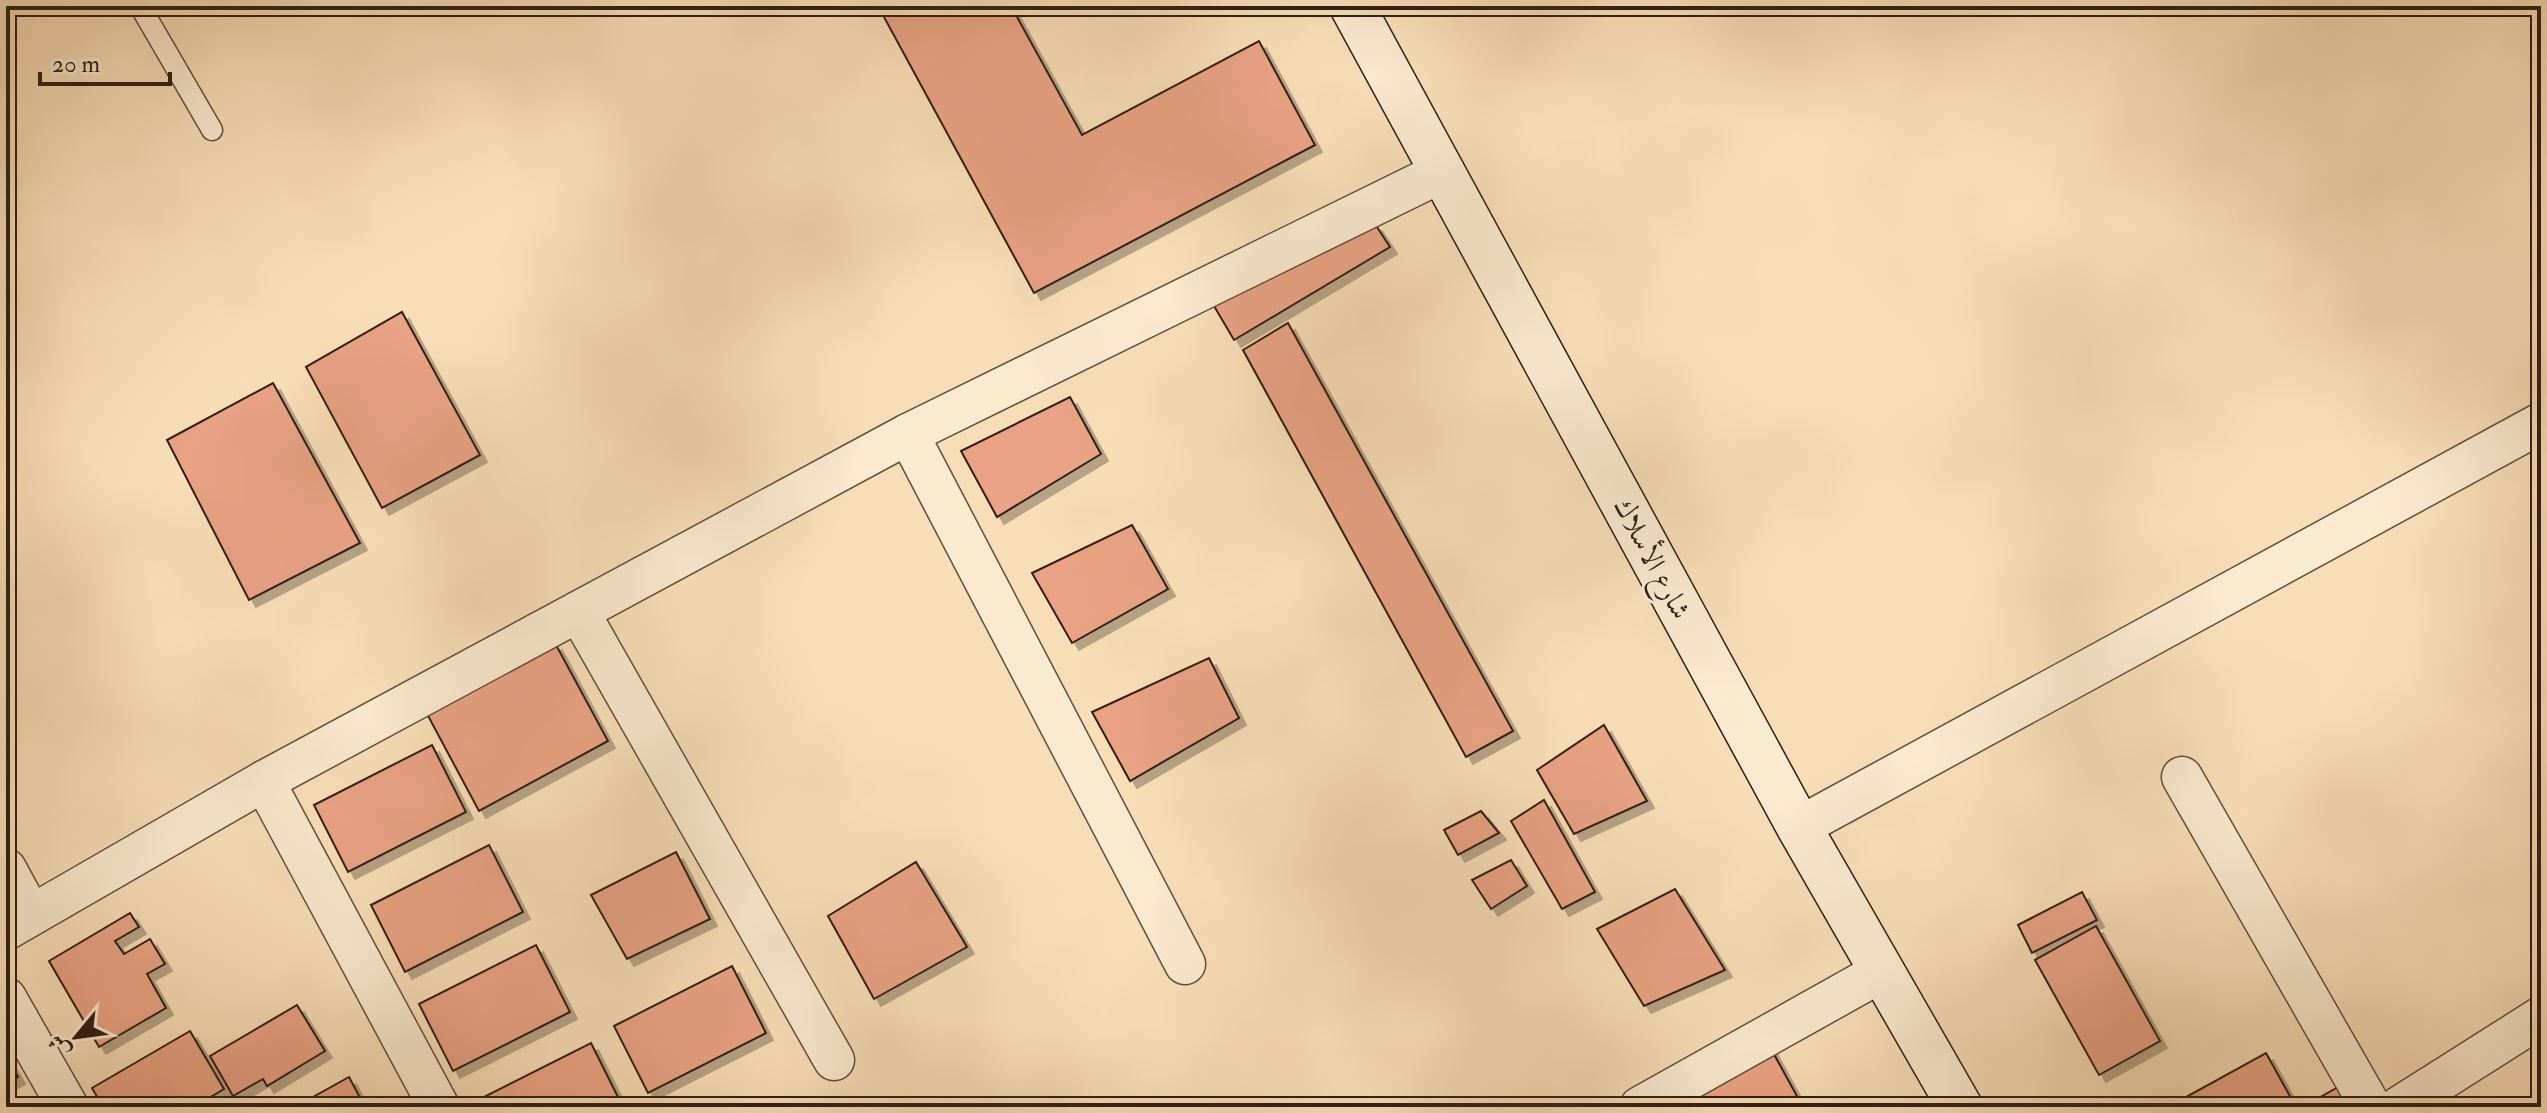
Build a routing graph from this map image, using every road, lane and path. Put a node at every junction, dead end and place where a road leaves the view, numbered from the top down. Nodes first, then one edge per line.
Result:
1 (140, 6) edge
2 (1352, 6) edge
3 (212, 130) dead end
4 (1444, 171) junction
5 (2541, 423) edge
6 (908, 434) junction
7 (580, 614) junction
8 (2182, 777) dead end
9 (264, 781) junction
10 (1799, 827) junction
11 (6, 869) edge
12 (18, 923) edge
13 (1185, 964) dead end
14 (1881, 972) junction
15 (6, 998) edge
16 (2541, 1017) edge
17 (834, 1060) dead end
18 (68, 1107) edge
19 (439, 1107) edge
20 (1640, 1107) edge
21 (1960, 1107) edge
22 (2371, 1107) edge
23 (2399, 1107) edge

1 - 3 lane
2 - 4 street, شارع الأسلاك
4 - 6 street
4 - 10 street, شارع الأسلاك
5 - 10 street
6 - 7 street
6 - 13 street
7 - 9 street
7 - 17 street
8 - 22 street
9 - 12 street
9 - 19 street
10 - 14 street, شارع الأسلاك
11 - 12 street
14 - 20 street
14 - 21 street, شارع الأسلاك
15 - 18 street
16 - 23 street

